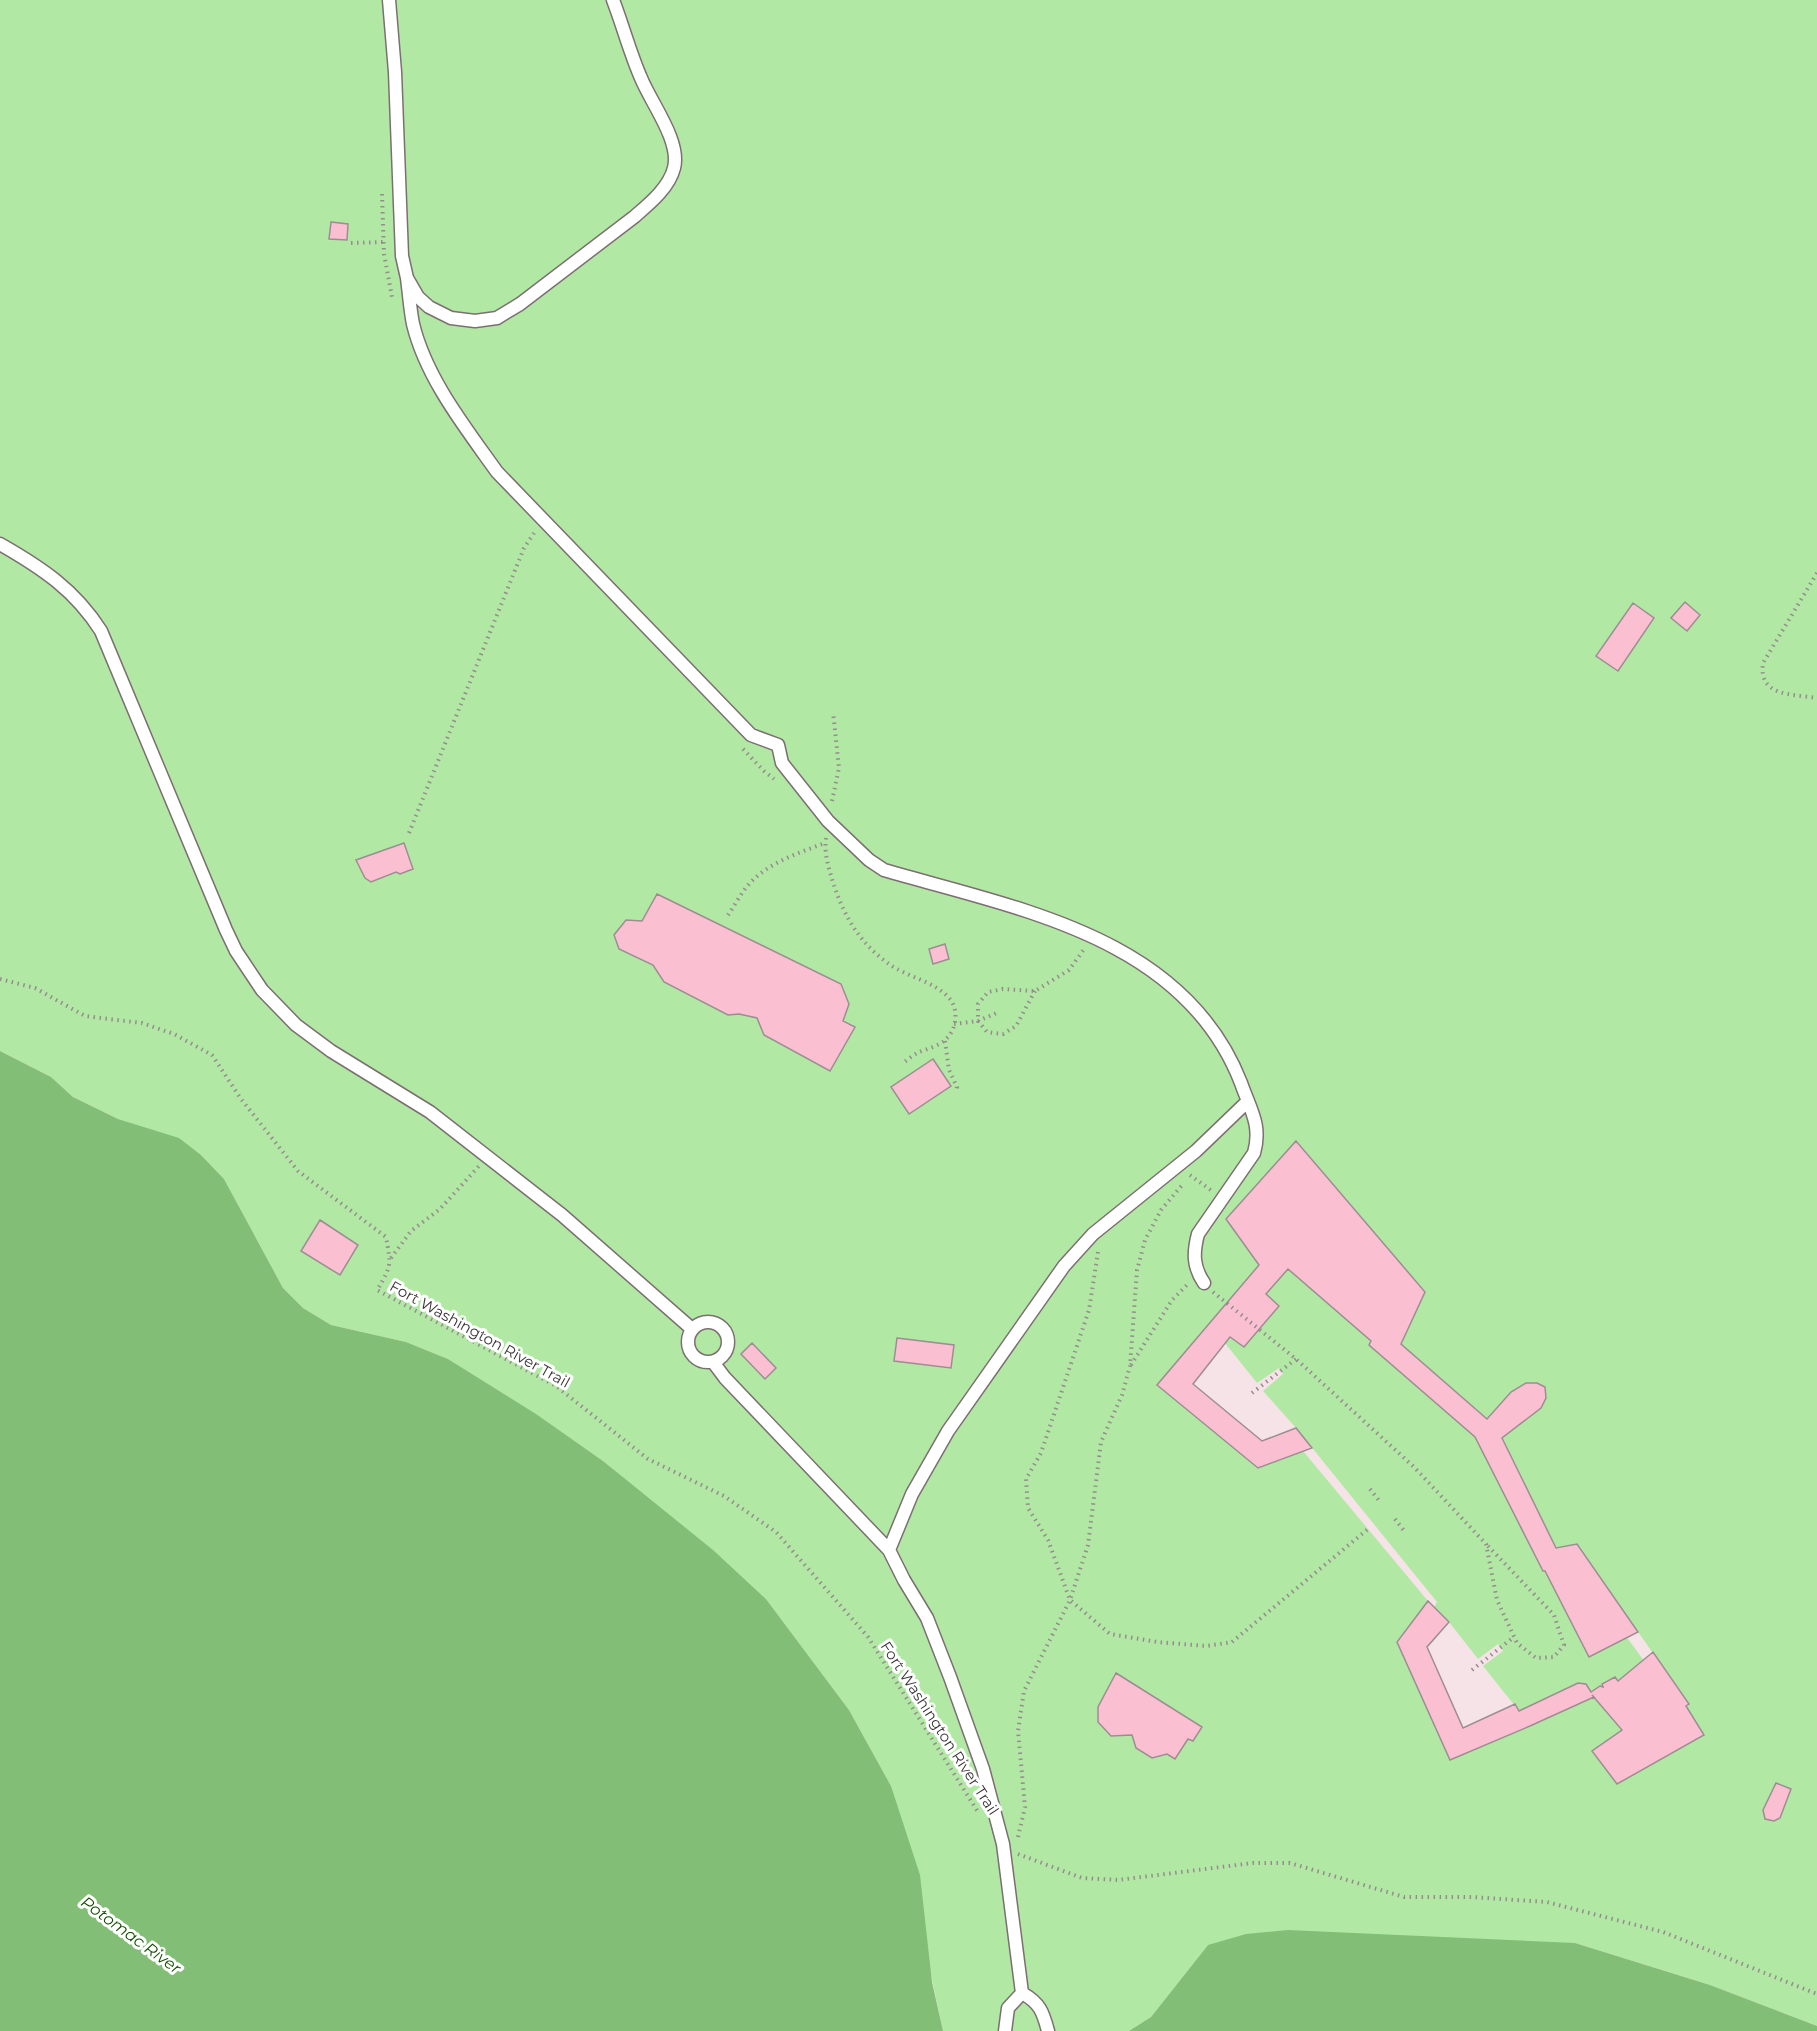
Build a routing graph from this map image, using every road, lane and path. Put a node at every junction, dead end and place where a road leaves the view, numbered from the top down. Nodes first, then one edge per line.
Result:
1 (389, 0) edge
2 (613, 0) edge
3 (382, 194) dead end
4 (383, 242) junction
5 (401, 242) junction
6 (351, 243) dead end
7 (407, 278) junction
8 (393, 301) dead end
9 (527, 526) dead end
10 (534, 532) junction
11 (539, 538) dead end
12 (0, 544) edge
13 (1817, 573) edge
14 (1817, 698) edge
15 (833, 712) dead end
16 (739, 745) dead end
17 (792, 777) junction
18 (828, 821) junction
19 (409, 833) dead end
20 (825, 843) junction
21 (728, 915) dead end
22 (1091, 937) junction
23 (0, 979) edge
24 (1035, 990) junction
25 (999, 1012) dead end
26 (978, 1021) junction
27 (954, 1024) junction
28 (945, 1040) junction
29 (903, 1064) dead end
30 (956, 1092) dead end
31 (1248, 1101) junction
32 (487, 1157) junction
33 (1198, 1167) dead end
34 (1190, 1175) junction
35 (1223, 1198) junction
36 (1102, 1226) junction
37 (390, 1258) junction
38 (1201, 1278) joint
39 (1226, 1303) dead end
40 (692, 1329) junction
41 (1296, 1359) junction
42 (713, 1362) junction
43 (1130, 1366) junction
44 (1252, 1393) dead end
45 (1370, 1489) dead end
46 (1380, 1503) dead end
47 (1395, 1519) dead end
48 (1368, 1528) dead end
49 (1405, 1532) dead end
50 (1486, 1544) junction
51 (889, 1550) junction
52 (1070, 1600) junction
53 (1514, 1637) junction
54 (1472, 1670) dead end
55 (984, 1820) dead end
56 (1004, 1844) junction
57 (1014, 1852) junction
58 (1022, 1993) junction
59 (1817, 1994) edge
60 (1005, 2031) edge
61 (1048, 2031) edge

1 - 5 lane
2 - 7 lane
3 - 4 path
4 - 5 path
4 - 6 path
4 - 8 path
5 - 7 lane
7 - 17 lane
9 - 10 path
10 - 11 path
10 - 19 path
12 - 32 lane
13 - 14 path
15 - 18 path
16 - 17 path
17 - 18 lane
18 - 20 path
18 - 22 lane
20 - 21 path
20 - 27 path
22 - 24 path
22 - 31 lane
23 - 37 path
24 - 26 path
24 - 26 path
25 - 26 path
26 - 27 path
27 - 28 path
28 - 29 path
28 - 30 path
31 - 35 lane
31 - 36 lane
32 - 37 path
32 - 40 lane
33 - 34 path
34 - 35 path
34 - 43 path
35 - 38 lane
36 - 51 lane
36 - 52 path
37 - 55 path, Fort Washington River Trail
38 - 43 path
39 - 41 path
40 - 42 lane
40 - 42 lane
41 - 44 path
41 - 50 path
42 - 51 lane
43 - 52 path
45 - 46 path
47 - 49 path
48 - 52 path
50 - 53 path
50 - 53 path
51 - 56 lane
52 - 57 path
53 - 54 path
56 - 57 path
56 - 58 lane
57 - 59 path
58 - 60 lane
58 - 61 lane

